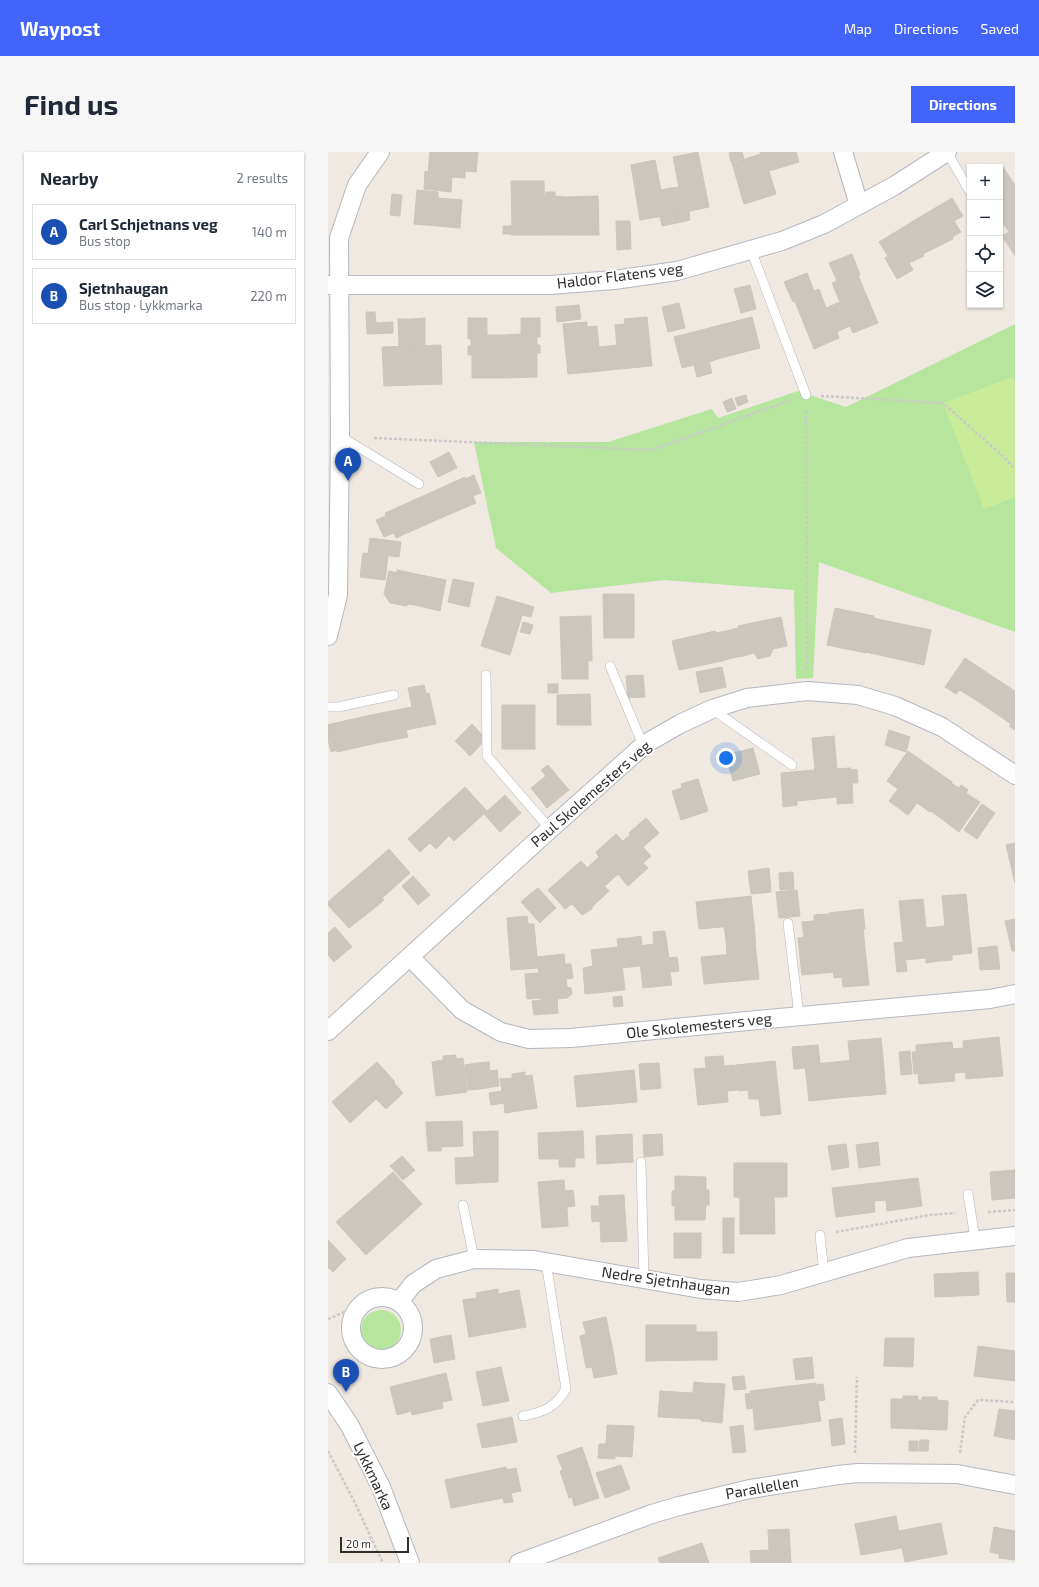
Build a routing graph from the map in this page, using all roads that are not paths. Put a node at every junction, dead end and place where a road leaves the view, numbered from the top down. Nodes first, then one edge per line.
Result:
1 (380, 152) edge
2 (843, 152) edge
3 (947, 152) edge
4 (967, 187) edge
5 (859, 205) junction
6 (751, 250) junction
7 (333, 285) edge
8 (333, 388) edge
9 (806, 395) road end
10 (340, 436) junction
11 (419, 484) dead end
12 (333, 594) edge
13 (328, 636) edge
14 (610, 666) dead end
15 (486, 675) dead end
16 (394, 695) dead end
17 (328, 707) edge
18 (712, 709) junction
19 (645, 744) junction
20 (792, 764) dead end
21 (1015, 775) edge
22 (550, 829) junction
23 (788, 923) dead end
24 (410, 957) junction
25 (1015, 994) edge
26 (799, 1016) junction
27 (328, 1031) edge
28 (641, 1162) dead end
29 (968, 1194) dead end
30 (463, 1206) dead end
31 (820, 1235) road end
32 (1015, 1236) edge
33 (975, 1239) junction
34 (474, 1259) junction
35 (546, 1262) junction
36 (824, 1273) junction
37 (644, 1280) junction
38 (399, 1302) junction
39 (328, 1393) edge
40 (523, 1416) dead end
41 (1015, 1485) edge
42 (410, 1563) edge
43 (519, 1563) edge

1 - 7 street
2 - 5 street
3 - 4 lane
3 - 5 street, Haldor Flatens veg
5 - 6 street, Haldor Flatens veg
6 - 7 street, Haldor Flatens veg
6 - 9 lane
7 - 8 street
8 - 10 street
10 - 11 lane
10 - 12 street
12 - 13 street
14 - 19 lane
15 - 22 lane
16 - 17 lane
18 - 19 street, Paul Skolemesters veg
18 - 20 lane
18 - 21 street, Paul Skolemesters veg
19 - 22 street, Paul Skolemesters veg
22 - 24 street, Paul Skolemesters veg
23 - 26 lane
24 - 26 street, Ole Skolemesters veg
24 - 27 street, Paul Skolemesters veg
25 - 26 street, Ole Skolemesters veg
28 - 37 lane
29 - 33 lane
30 - 34 lane
31 - 36 lane
32 - 33 street, Nedre Sjetnhaugan
33 - 36 street, Nedre Sjetnhaugan
34 - 35 street, Nedre Sjetnhaugan
34 - 38 street, Nedre Sjetnhaugan
35 - 37 street, Nedre Sjetnhaugan
35 - 40 lane
36 - 37 street, Nedre Sjetnhaugan
38 - 38 street
39 - 42 street, Lykkmarka
41 - 43 street, Parallellen

